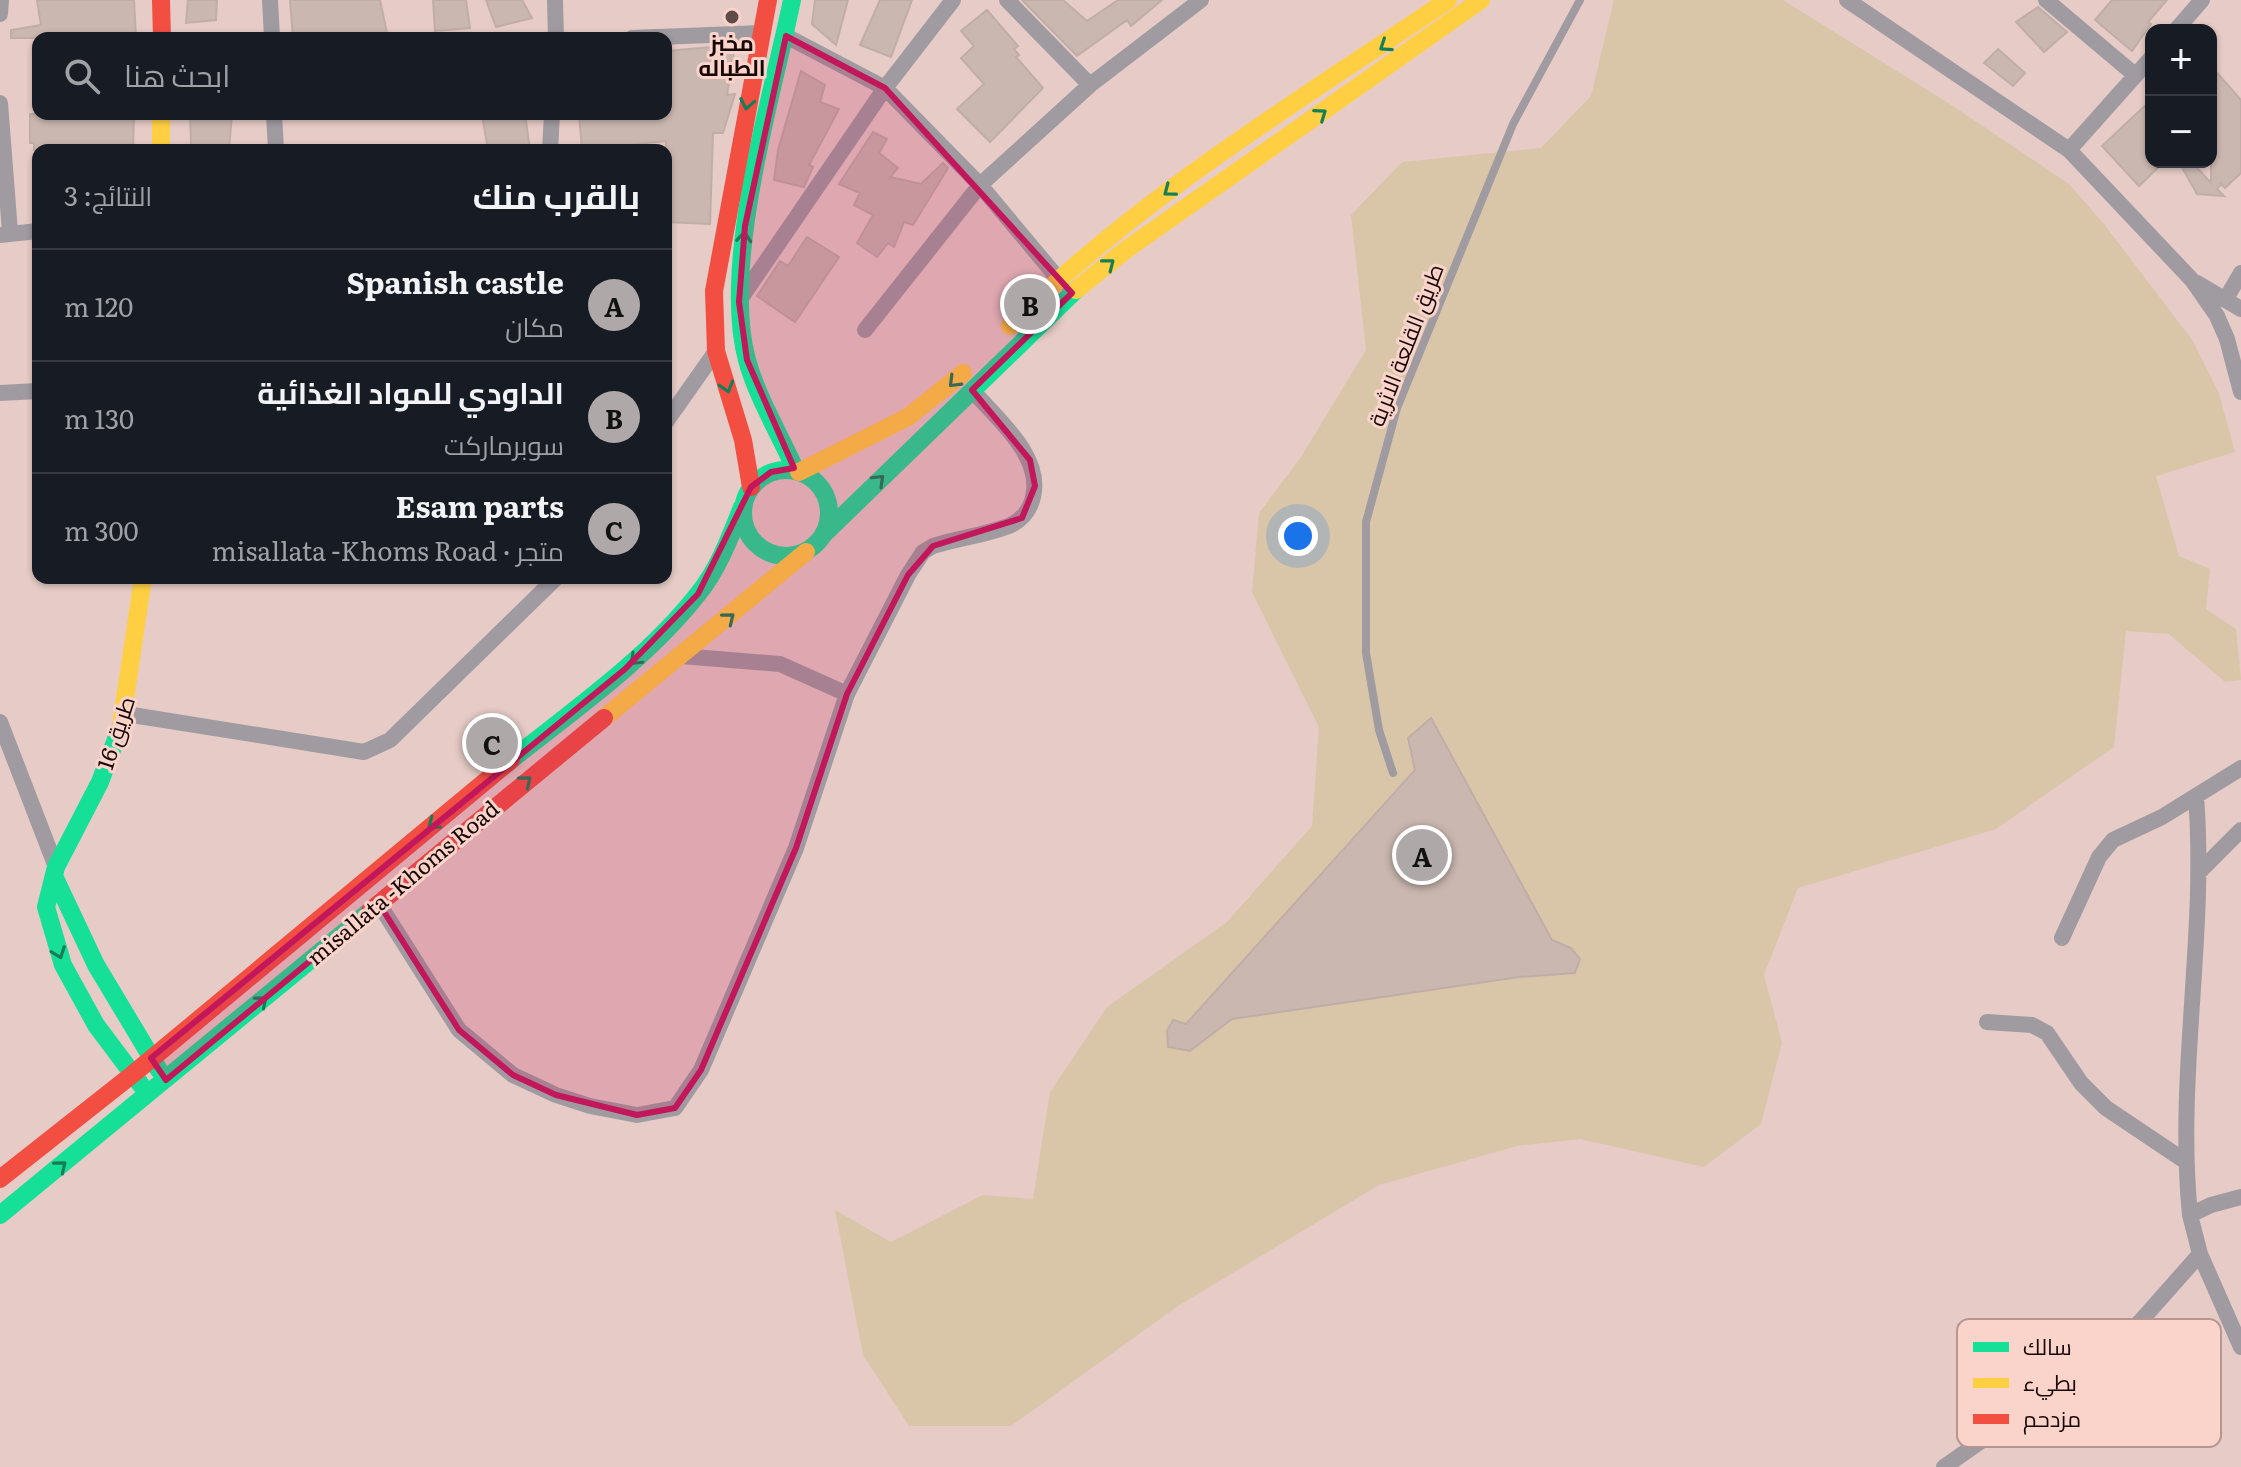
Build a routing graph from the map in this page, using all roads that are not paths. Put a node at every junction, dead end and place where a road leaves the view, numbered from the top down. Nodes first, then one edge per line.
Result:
1 (1, 0) edge
2 (161, 0) edge
3 (270, 0) edge
4 (555, 0) edge
5 (768, 0) edge
6 (792, 0) edge
7 (953, 0) edge
8 (1007, 0) edge
9 (1201, 0) edge
10 (1448, 0) edge
11 (1481, 0) edge
12 (1580, 0) edge
13 (1847, 0) edge
14 (2046, 0) edge
15 (2202, 0) edge
16 (940, 8) edge
17 (0, 14) edge
18 (2181, 24) edge
19 (162, 32) edge
20 (272, 32) edge
21 (556, 32) edge
22 (762, 33) junction
23 (672, 36) edge
24 (786, 36) junction
25 (2145, 64) edge
26 (2135, 75) junction
27 (1090, 85) junction
28 (885, 88) junction
29 (0, 103) edge
30 (161, 120) edge
31 (274, 120) edge
32 (552, 120) edge
33 (161, 144) edge
34 (276, 144) edge
35 (550, 144) edge
36 (2069, 150) junction
37 (980, 185) junction
38 (32, 232) edge
39 (5, 234) edge
40 (2241, 273) edge
41 (1057, 279) junction
42 (2192, 280) junction
43 (1072, 293) junction
44 (2225, 300) junction
45 (739, 302) junction
46 (2241, 309) edge
47 (865, 330) dead end
48 (1001, 335) dead end
49 (716, 351) junction
50 (979, 358) dead end
51 (972, 390) junction
52 (32, 391) edge
53 (2241, 392) edge
54 (0, 393) edge
55 (672, 413) edge
56 (798, 471) junction
57 (751, 487) junction
58 (742, 507) junction
59 (823, 535) junction
60 (806, 552) junction
61 (142, 584) edge
62 (550, 584) edge
63 (681, 656) junction
64 (847, 694) junction
65 (126, 714) junction
66 (0, 722) edge
67 (2241, 768) edge
68 (1393, 773) dead end
69 (2196, 796) junction
70 (2241, 830) edge
71 (2201, 870) junction
72 (56, 873) junction
73 (379, 904) junction
74 (2062, 938) dead end
75 (1987, 1022) dead end
76 (151, 1058) junction
77 (133, 1074) junction
78 (166, 1080) junction
79 (148, 1096) junction
80 (2185, 1161) junction
81 (0, 1179) edge
82 (2241, 1197) edge
83 (0, 1215) edge
84 (2190, 1215) junction
85 (2200, 1254) junction
86 (2142, 1319) edge
87 (2241, 1347) edge
88 (1973, 1447) edge
89 (1944, 1467) edge

1 - 17 street
2 - 19 main road
3 - 20 street
4 - 21 street
5 - 22 main road
6 - 24 main road
7 - 16 street
8 - 27 street
9 - 27 street
10 -> 41 main road
43 -> 11 main road
12 - 68 lane, طريق القلعة الاثرية
13 - 36 street
14 - 26 street
15 - 18 street
16 - 28 street
22 - 23 street
22 -> 49 main road
24 - 28 street
45 -> 24 main road
25 - 26 street
26 - 36 street
27 - 37 street
28 - 37 street
28 - 45 street
29 - 39 street
30 - 33 main road
31 - 34 street
32 - 35 street
36 - 42 street
37 - 41 street
37 - 47 street
38 - 39 street
40 - 44 street
41 - 43 street
41 - 48 main road
42 - 44 street
42 - 53 street
43 - 51 main road
44 - 46 street
45 - 56 main road
49 - 55 street
49 -> 57 main road
50 -> 56 main road
59 -> 51 main road
51 - 64 street
52 - 54 street
56 - 57 main road
56 - 59 main road
57 - 58 main road
58 - 60 main road
58 -> 76 main road, misallata -Khoms Road
59 - 60 main road
63 -> 60 main road, misallata -Khoms Road
61 - 65 main road, طريق 16
62 - 65 street
63 - 64 street
73 -> 63 main road, misallata -Khoms Road
64 - 73 street
65 - 72 main road, طريق 16
66 - 72 street
67 - 69 street
69 - 71 street
69 - 74 street
70 - 71 street
71 - 80 street
72 - 76 main road
72 -> 77 main road, طريق 16
78 -> 73 main road, misallata -Khoms Road
75 - 80 street
76 - 77 main road, misallata -Khoms Road
76 - 78 main road
77 - 79 main road, طريق 16
77 - 81 main road, misallata -Khoms Road
78 - 79 main road, misallata -Khoms Road
83 -> 79 main road, misallata -Khoms Road
80 - 84 street
82 - 84 street
84 - 85 street
85 - 86 street
85 - 87 street
88 - 89 street

